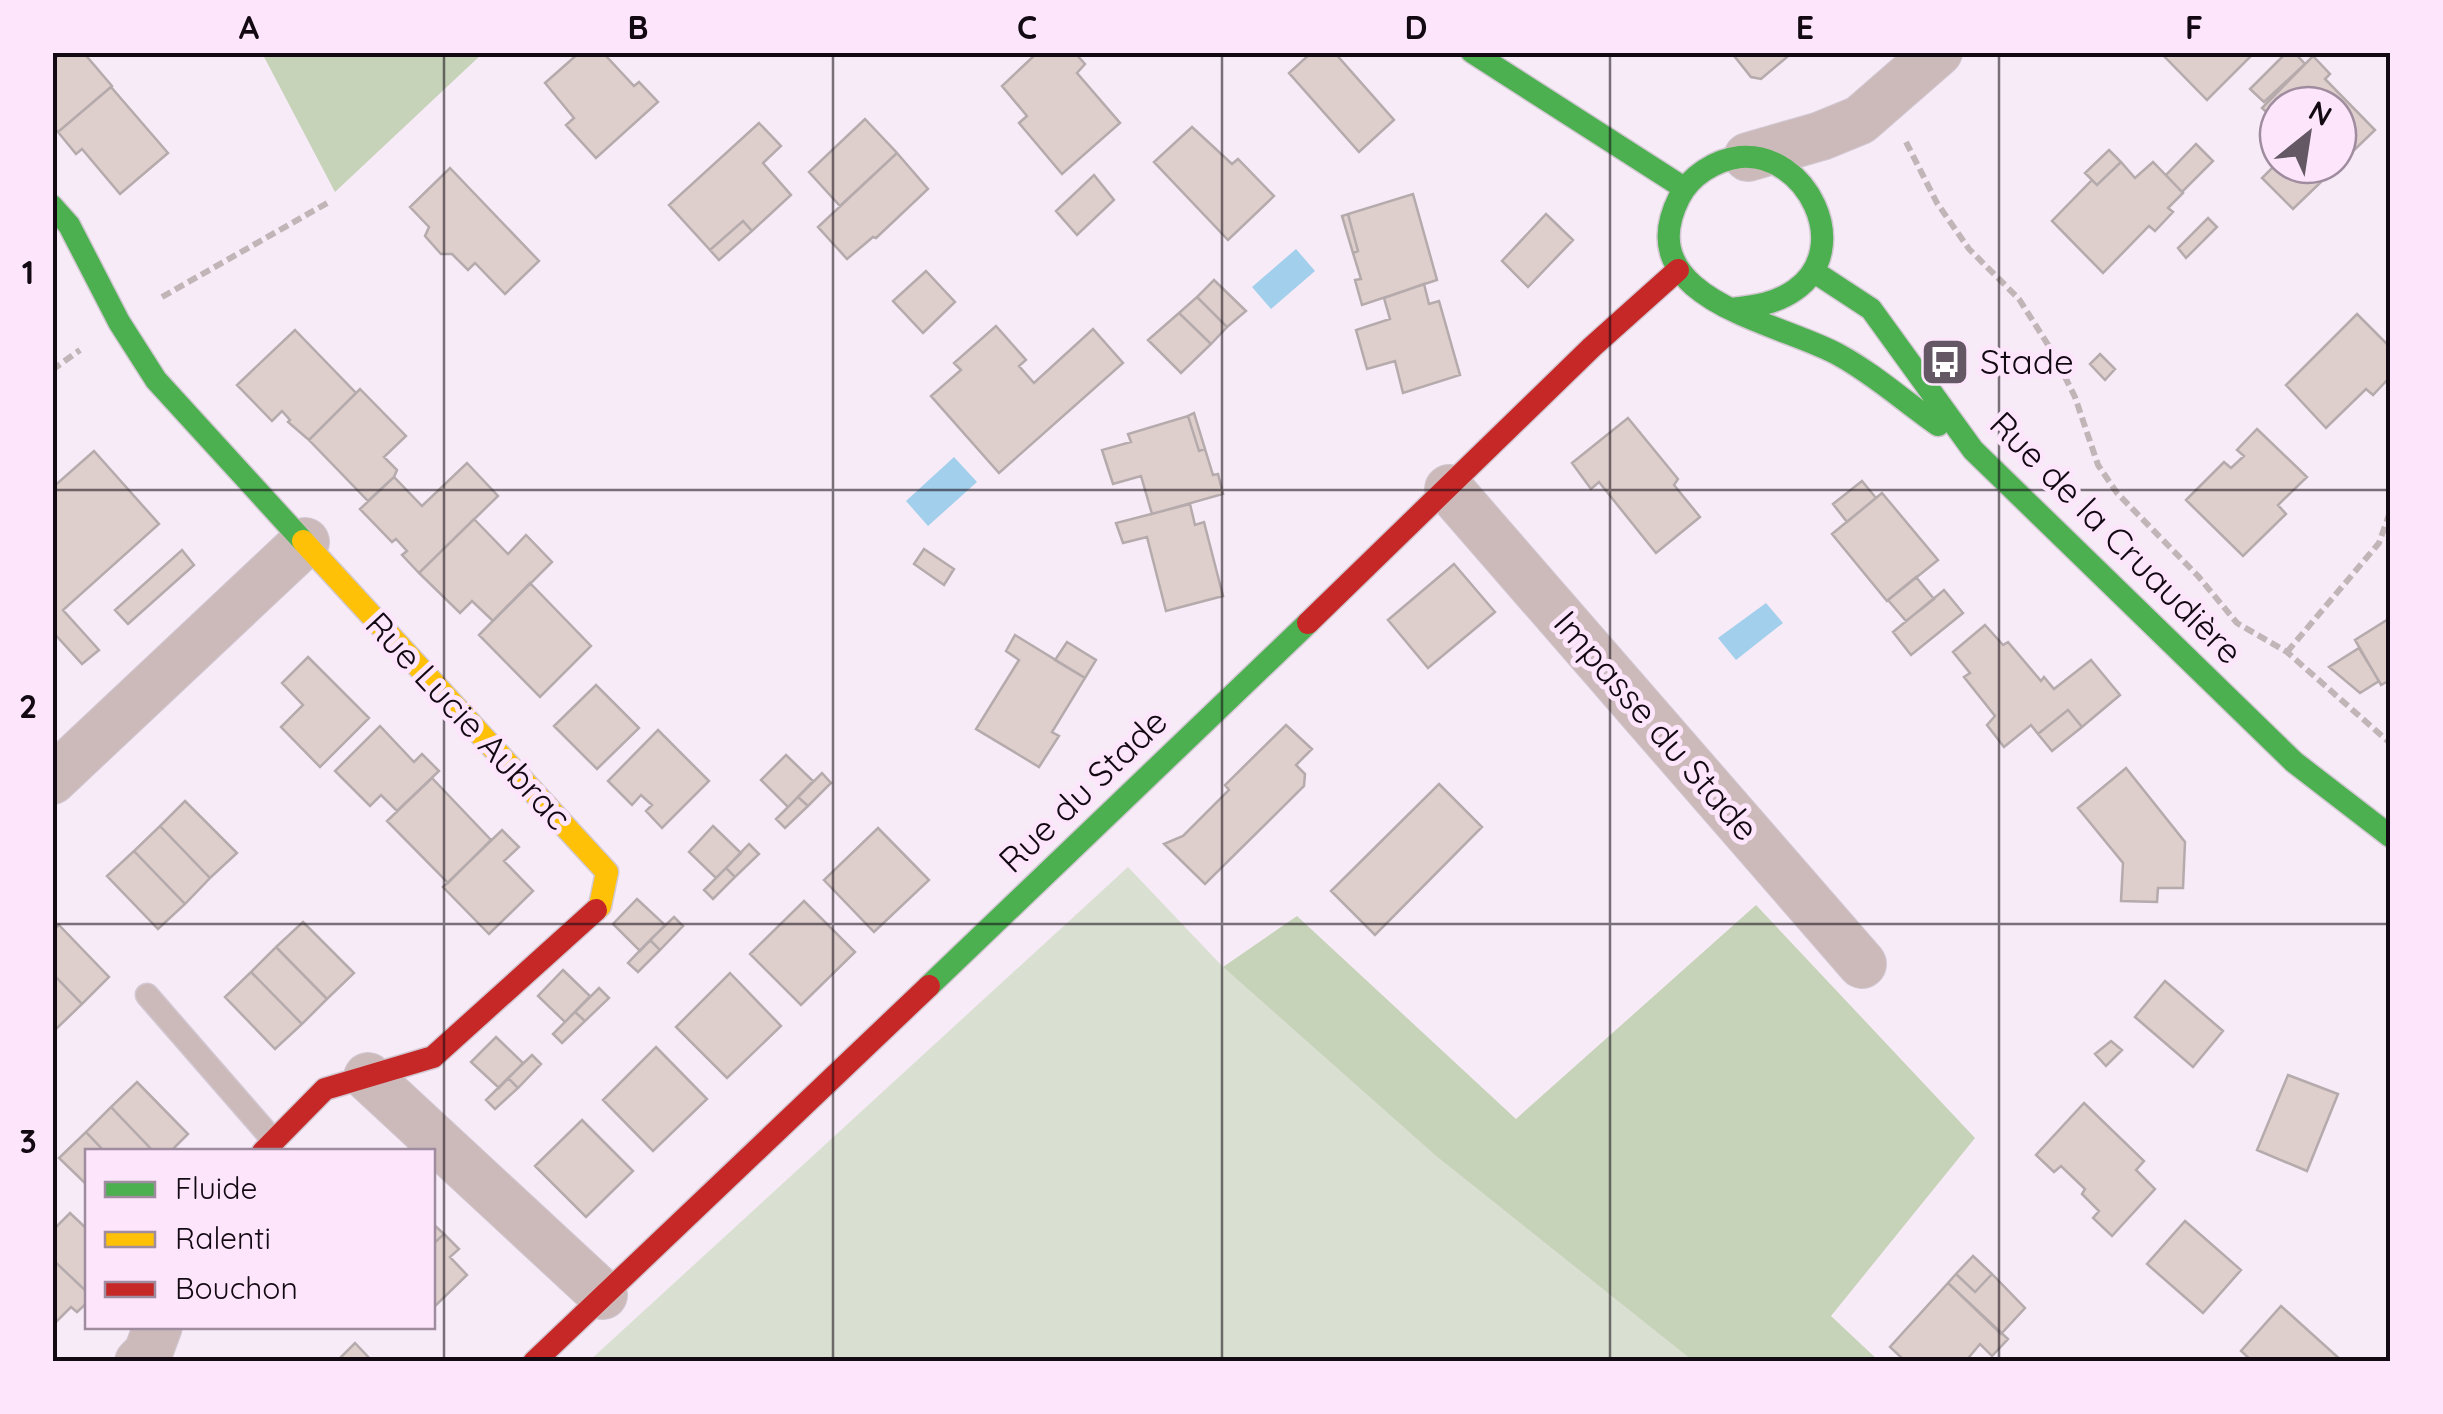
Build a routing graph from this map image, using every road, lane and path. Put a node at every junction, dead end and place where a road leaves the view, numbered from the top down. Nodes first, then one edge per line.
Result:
1 (1472, 52) edge
2 (1938, 52) edge
3 (1868, 114) junction
4 (1748, 158) junction
5 (1684, 188) junction
6 (329, 202) dead end
7 (1816, 202) junction
8 (52, 206) edge
9 (1678, 270) junction
10 (1813, 271) junction
11 (1731, 309) junction
12 (119, 322) junction
13 (52, 370) edge
14 (1973, 450) junction
15 (1450, 489) junction
16 (2390, 512) edge
17 (304, 542) junction
18 (2287, 652) junction
19 (2390, 744) edge
20 (52, 780) edge
21 (2390, 836) edge
22 (1862, 964) dead end
23 (147, 995) dead end
24 (368, 1078) junction
25 (268, 1146) edge
26 (602, 1295) junction
27 (157, 1329) edge
28 (139, 1362) edge
29 (534, 1362) edge

1 - 5 street
2 - 3 street
3 - 4 street
3 - 7 street
3 - 18 path
4 - 5 street
4 - 7 street
5 - 9 street
6 - 12 path
7 - 10 street
8 - 12 street, Rue Lucie Aubrac
9 - 11 street
9 - 15 street, Rue du Stade
10 - 11 street
10 - 14 street, Rue de la Cruaudière
11 - 14 street
12 - 13 path
12 - 17 street, Rue Lucie Aubrac
14 - 21 street, Rue de la Cruaudière
15 - 22 street, Impasse du Stade
15 - 26 street, Rue du Stade
16 - 18 path
17 - 20 street
17 - 24 street, Rue Lucie Aubrac
18 - 19 path
23 - 25 lane
24 - 25 street, Rue Lucie Aubrac
24 - 26 street
26 - 29 street, Rue du Stade
27 - 28 street

